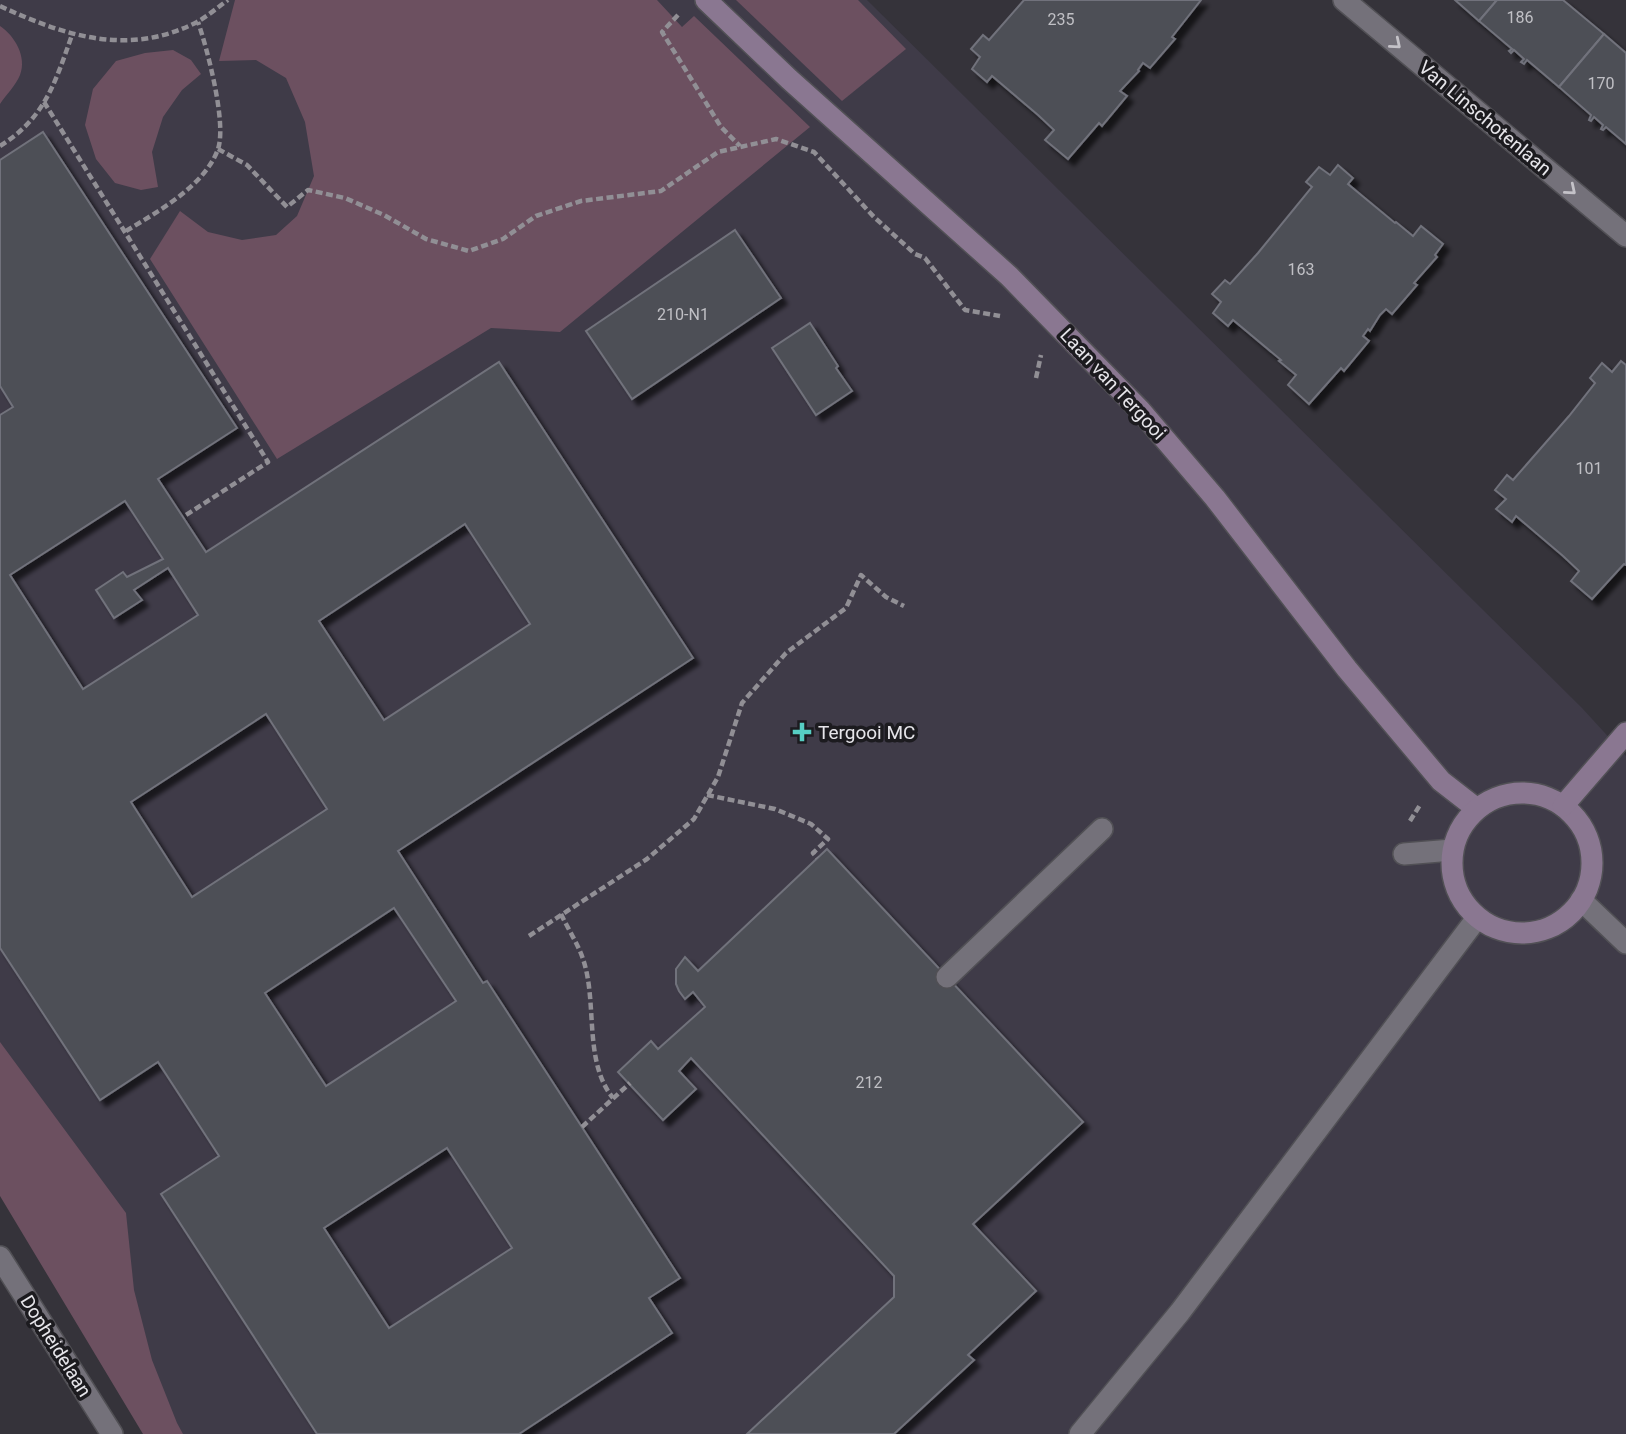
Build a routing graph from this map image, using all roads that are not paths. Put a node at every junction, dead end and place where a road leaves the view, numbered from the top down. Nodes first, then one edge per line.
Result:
1 (706, 0) edge
2 (1344, 0) edge
3 (1626, 236) edge
4 (1626, 733) edge
5 (1563, 806) junction
6 (1477, 808) junction
7 (1102, 829) dead end
8 (1452, 850) junction
9 (1404, 854) dead end
10 (1581, 901) junction
11 (1477, 918) junction
12 (1626, 943) edge
13 (947, 976) dead end
14 (0, 1257) edge
15 (111, 1434) edge
16 (1080, 1434) edge

1 - 6 street, Laan van Tergooi
2 -> 3 street, Van Linschotenlaan
4 - 5 street
5 - 6 street
5 - 10 street
6 - 8 street
7 - 13 street
8 - 9 street
8 - 11 street
10 - 11 street
10 - 12 street
11 - 16 street
14 - 15 street, Dopheidelaan

